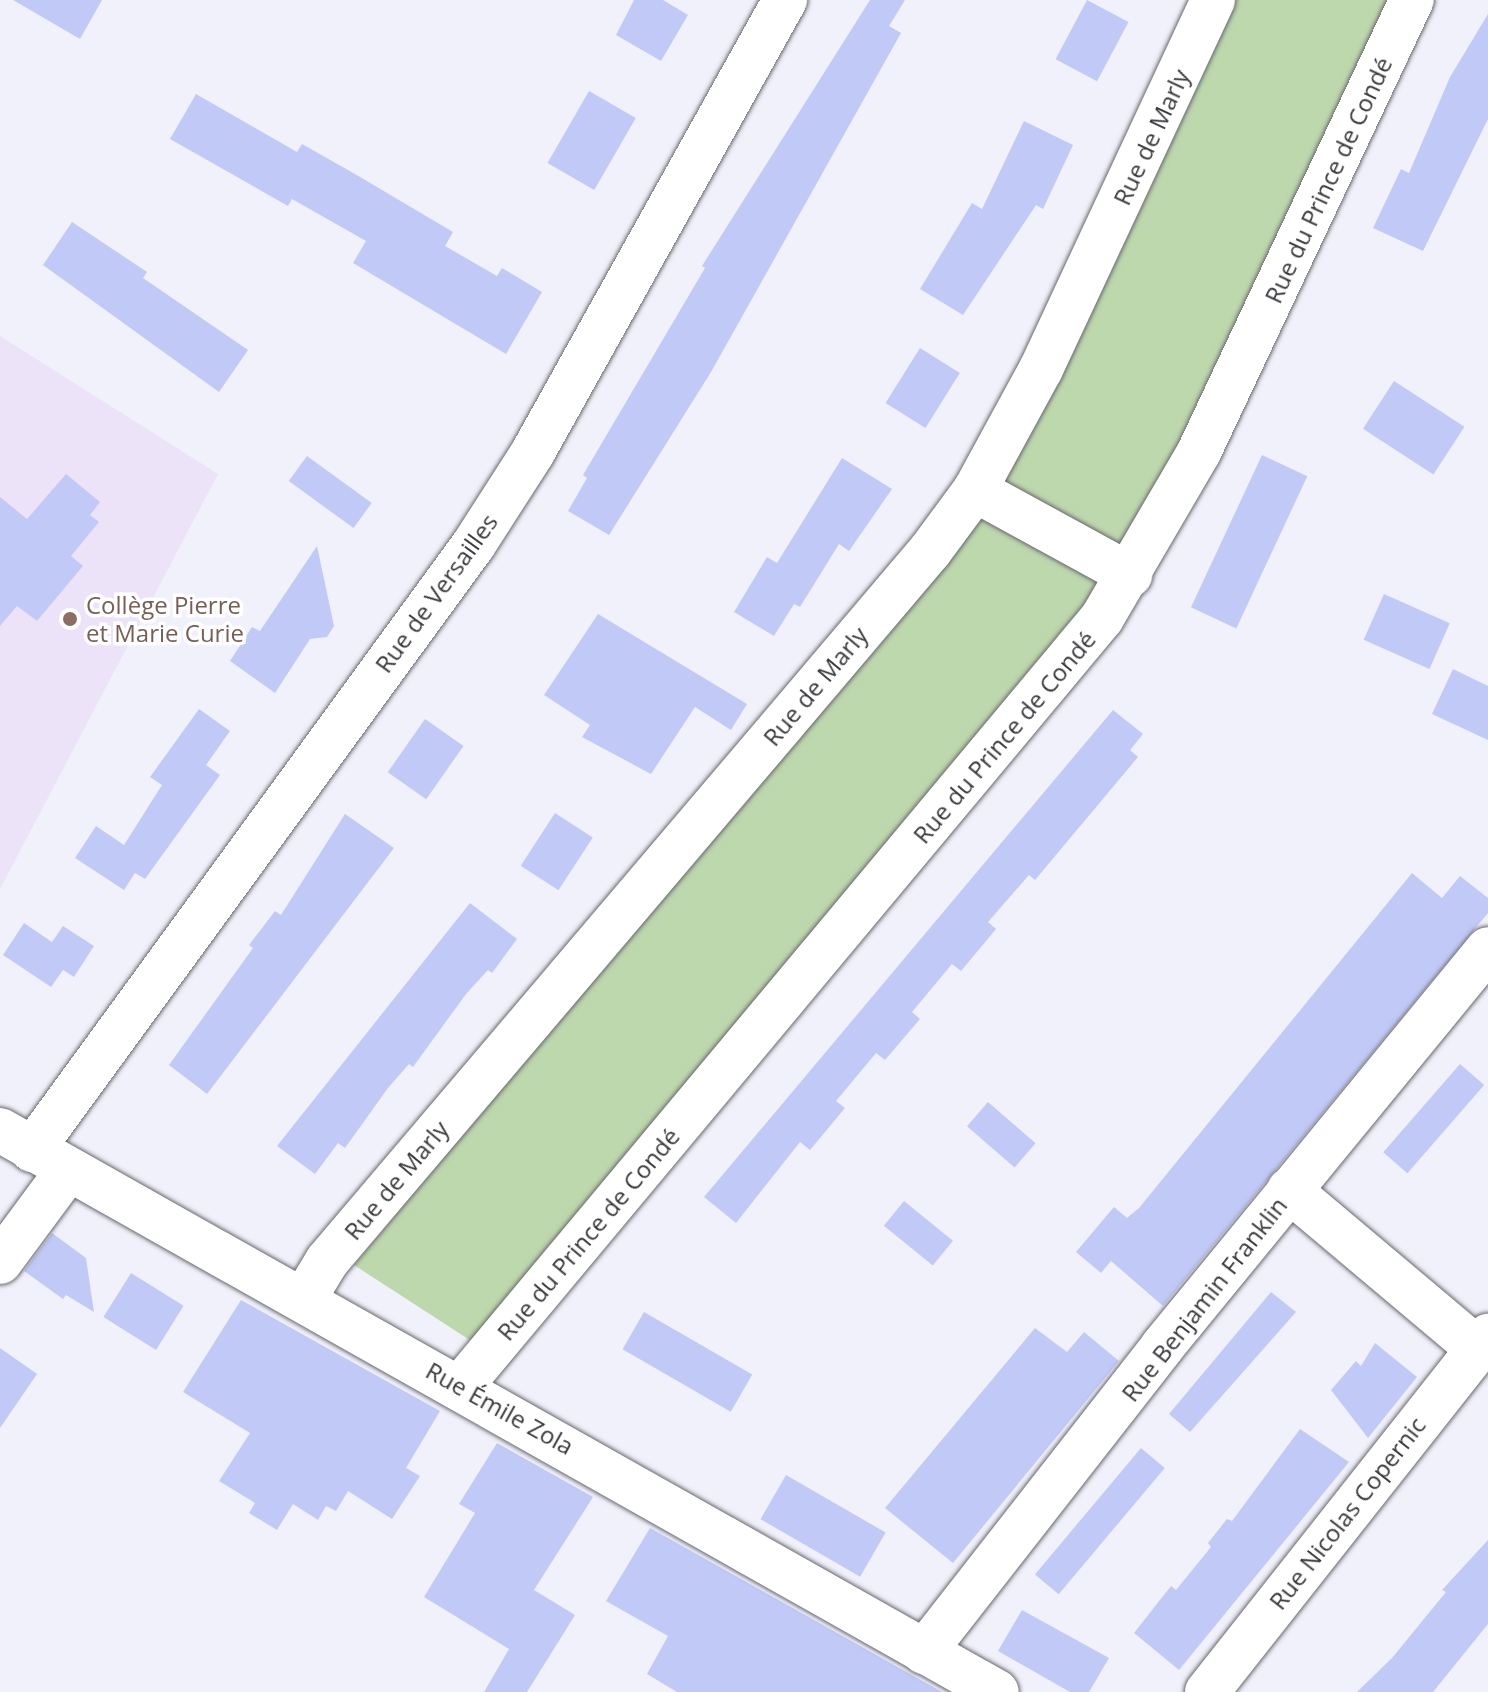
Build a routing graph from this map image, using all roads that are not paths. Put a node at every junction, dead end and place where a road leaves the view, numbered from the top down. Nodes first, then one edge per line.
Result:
1 (785, 0) edge
2 (1213, 0) edge
3 (1412, 0) edge
4 (975, 490) junction
5 (1130, 575) junction
6 (1488, 949) edge
7 (33, 1150) edge
8 (1289, 1190) junction
9 (0, 1262) edge
10 (304, 1299) junction
11 (1483, 1342) edge
12 (461, 1386) junction
13 (924, 1652) junction
14 (997, 1692) edge
15 (1207, 1692) edge

1 - 7 street, Rue de Versailles
2 - 4 street, Rue de Marly
3 - 5 street, Rue du Prince de Condé
4 - 5 street
4 - 10 street, Rue de Marly
5 - 12 street, Rue du Prince de Condé
6 - 8 street, Rue Benjamin Franklin
7 - 9 street, Rue de Versailles
7 - 10 street, Rue Émile Zola
8 - 11 street
8 - 13 street, Rue Benjamin Franklin
10 - 12 street, Rue Émile Zola
11 - 15 street, Rue Nicolas Copernic
12 - 13 street, Rue Émile Zola
13 - 14 street, Rue Émile Zola

